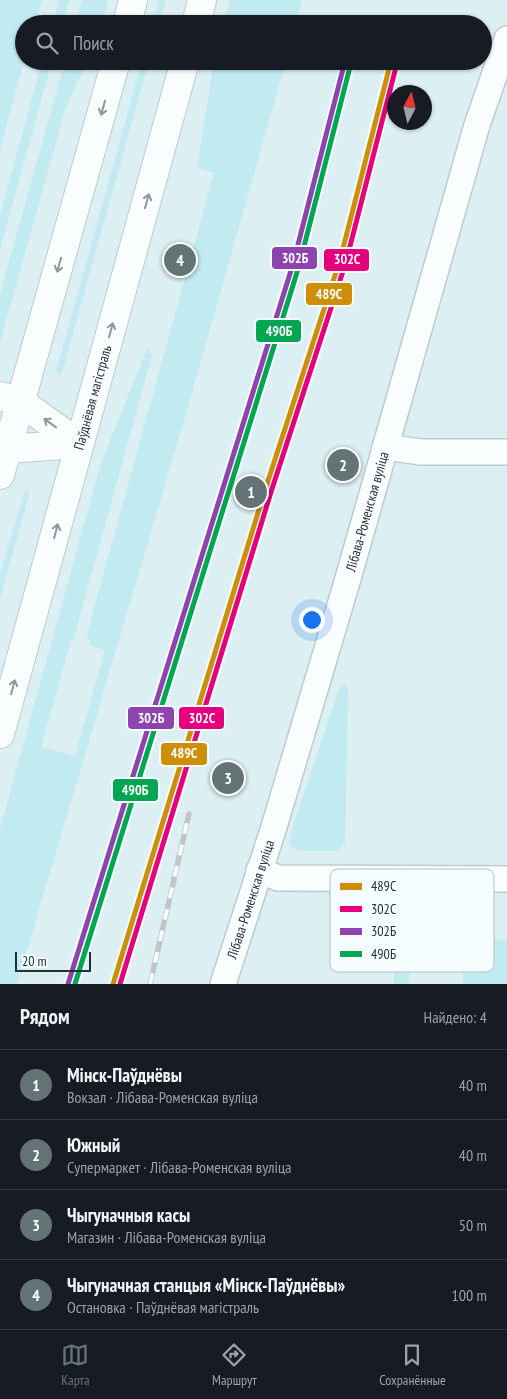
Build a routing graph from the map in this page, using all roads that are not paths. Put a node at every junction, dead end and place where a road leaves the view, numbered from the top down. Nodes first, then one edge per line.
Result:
1 (133, 0) edge
2 (202, 0) edge
3 (129, 15) edge
4 (198, 15) edge
5 (507, 39) edge
6 (113, 70) edge
7 (183, 70) edge
8 (10, 399) edge
9 (79, 444) junction
10 (4, 448) edge
11 (385, 448) junction
12 (507, 452) edge
13 (0, 475) edge
14 (0, 734) edge
15 (259, 870) junction
16 (330, 878) edge
17 (494, 879) edge
18 (507, 879) edge
19 (223, 984) edge

1 - 3 main road
2 - 4 main road
5 - 11 street, Лібава-Роменская вуліца
6 -> 8 main road
9 -> 7 main road, Паўднёвая магістраль
9 -> 8 main road
8 - 10 main road
9 - 10 main road
14 -> 9 main road, Паўднёвая магістраль
10 - 13 main road
11 - 12 street
11 - 15 street, Лібава-Роменская вуліца
15 - 16 street
15 - 19 street, Лібава-Роменская вуліца
17 - 18 street

